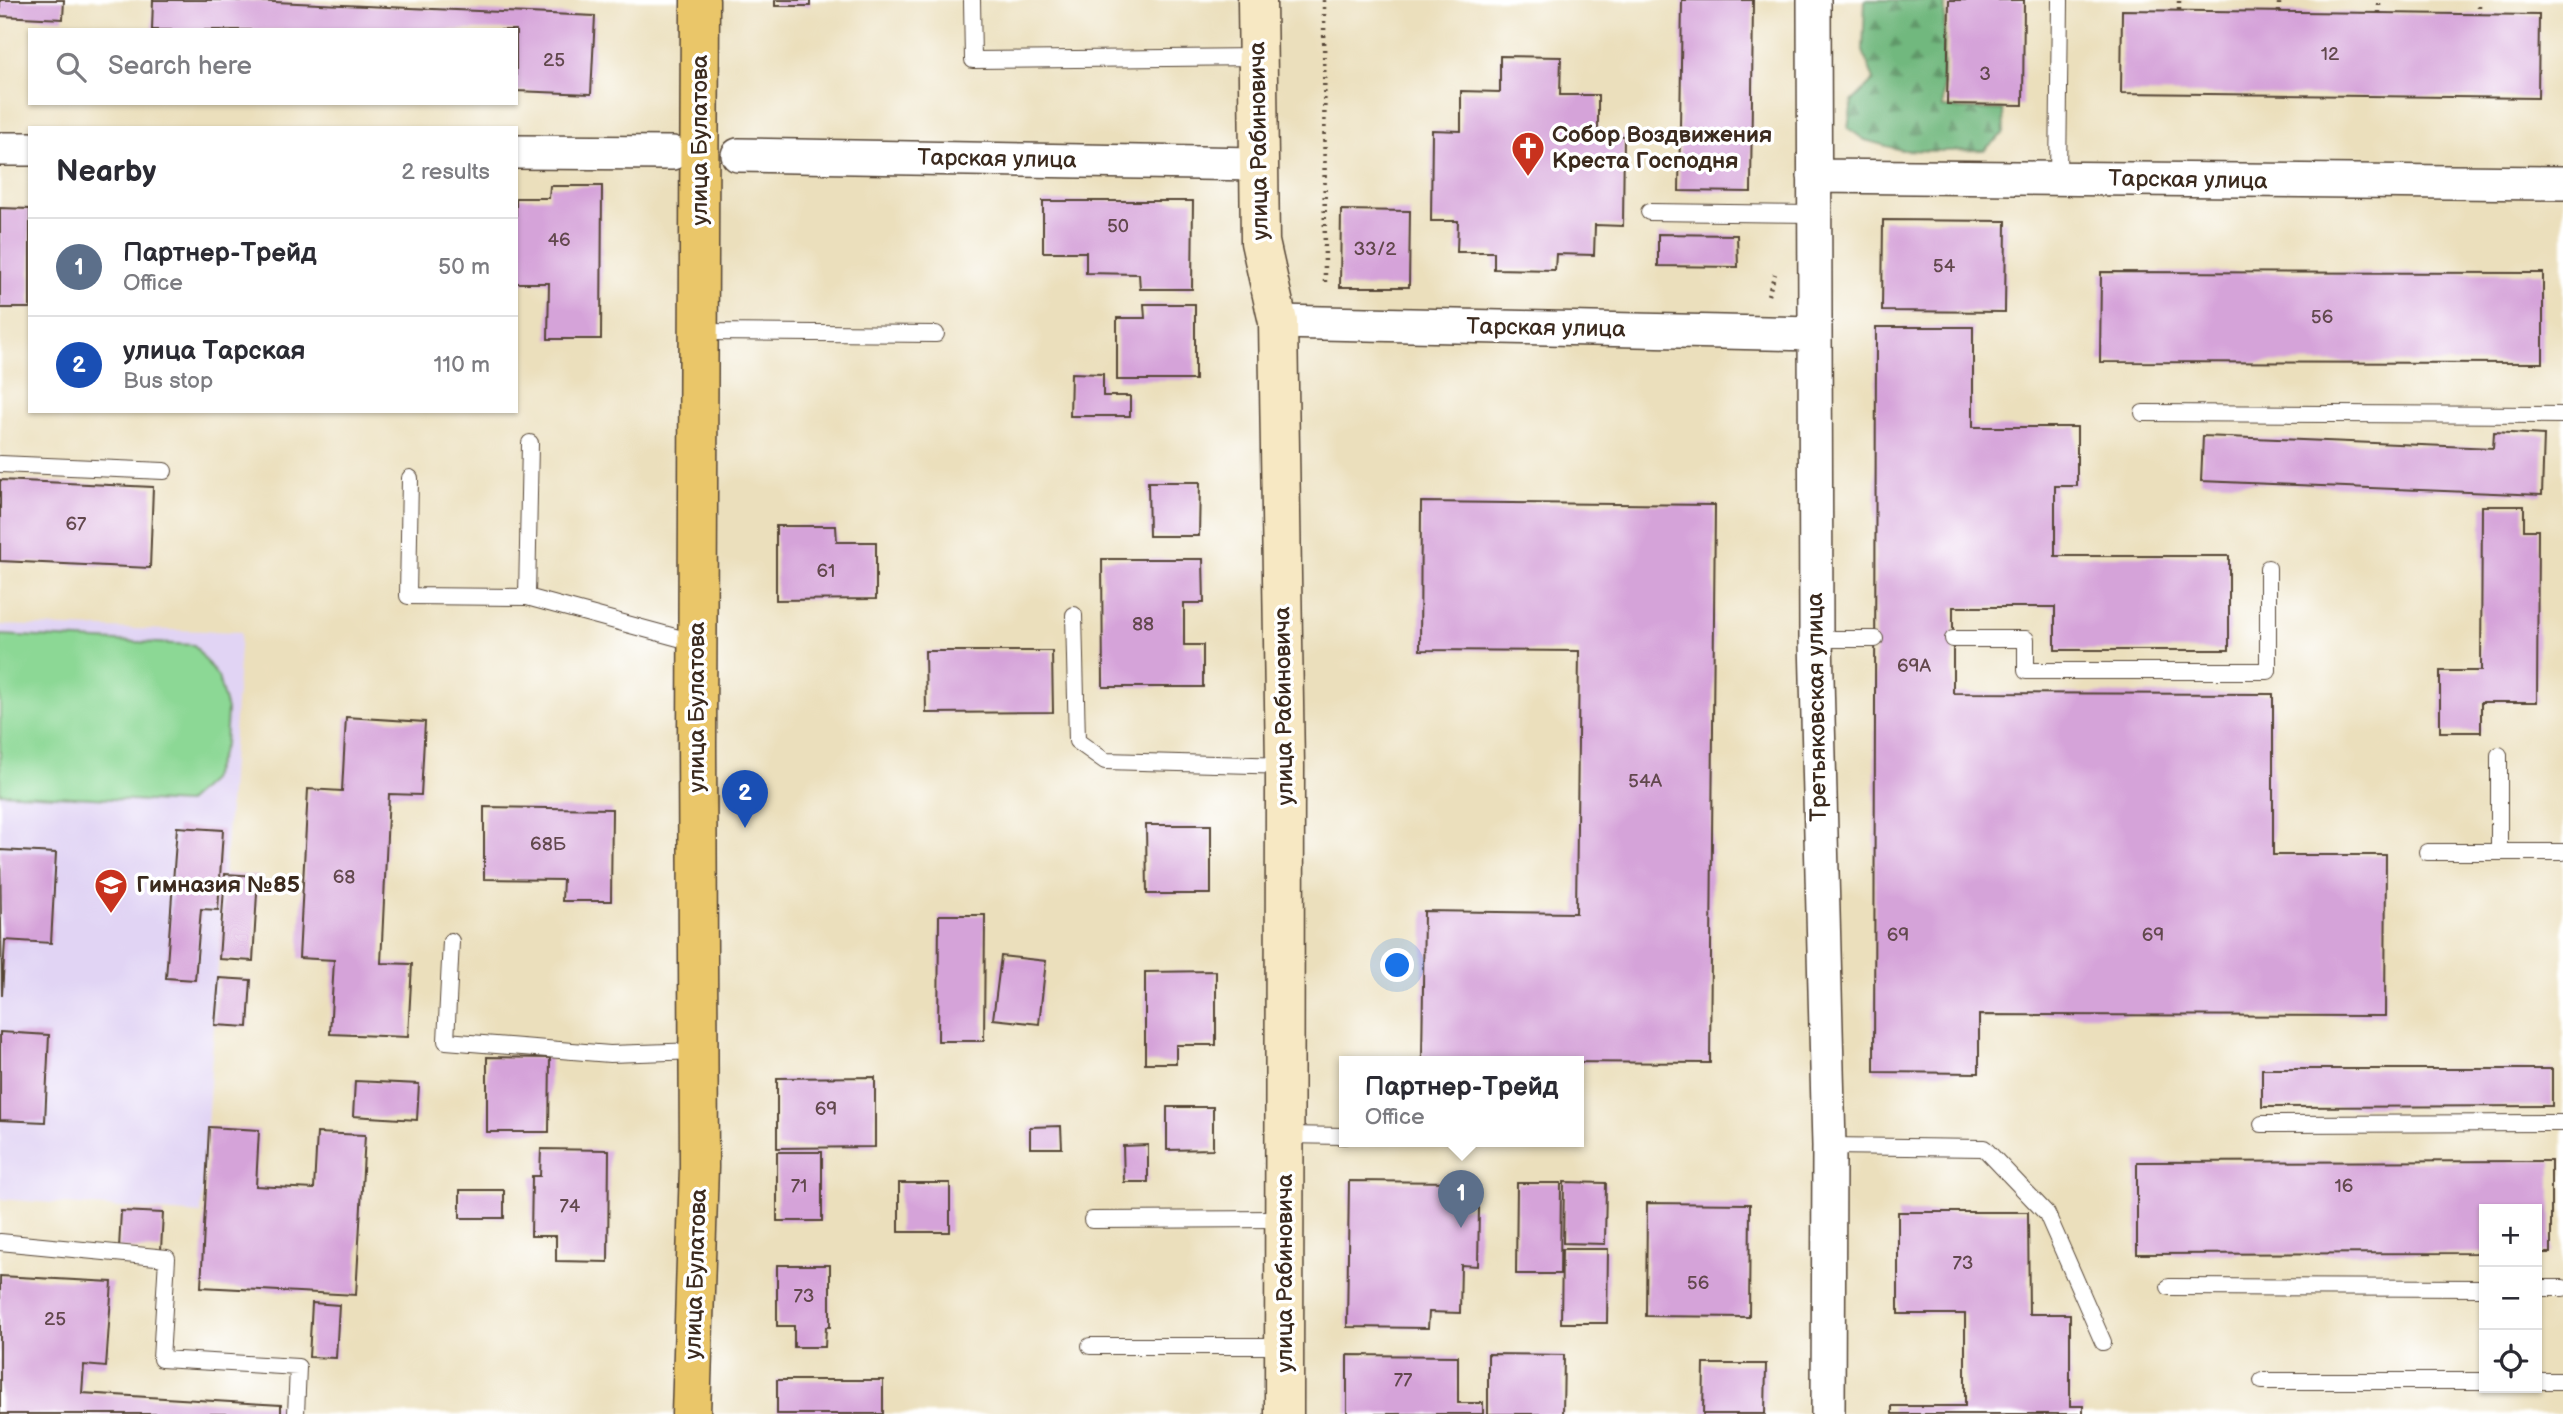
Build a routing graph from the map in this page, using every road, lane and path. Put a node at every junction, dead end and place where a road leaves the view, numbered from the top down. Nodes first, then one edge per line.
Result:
1 (700, 0) edge
2 (972, 0) edge
3 (1257, 0) edge
4 (1324, 0) edge
5 (1814, 0) edge
6 (2060, 0) edge
7 (2179, 0) edge
8 (2279, 0) edge
9 (2379, 0) edge
10 (2479, 0) edge
11 (2179, 10) dead end
12 (2279, 12) dead end
13 (2379, 13) dead end
14 (2479, 14) dead end
15 (1257, 57) junction
16 (0, 149) edge
17 (28, 149) edge
18 (518, 152) edge
19 (672, 153) dead end
20 (738, 155) dead end
21 (1257, 164) junction
22 (1814, 176) junction
23 (2058, 179) junction
24 (2563, 183) edge
25 (1649, 212) dead end
26 (1776, 213) junction
27 (1813, 214) junction
28 (1325, 288) dead end
29 (1761, 302) dead end
30 (1278, 321) junction
31 (699, 332) junction
32 (936, 334) dead end
33 (1814, 334) junction
34 (2143, 413) dead end
35 (2563, 415) edge
36 (530, 443) dead end
37 (0, 464) edge
38 (164, 471) dead end
39 (410, 478) dead end
40 (2268, 568) dead end
41 (527, 597) junction
42 (1074, 615) dead end
43 (1815, 639) junction
44 (1875, 639) dead end
45 (1953, 639) dead end
46 (697, 643) junction
47 (2499, 755) dead end
48 (1285, 766) junction
49 (2427, 852) dead end
50 (2499, 852) junction
51 (2563, 852) edge
52 (451, 942) dead end
53 (699, 1051) junction
54 (2563, 1123) edge
55 (2262, 1124) dead end
56 (1286, 1135) junction
57 (1339, 1136) edge
58 (1829, 1146) junction
59 (1285, 1219) junction
60 (1092, 1220) dead end
61 (0, 1242) edge
62 (2169, 1287) dead end
63 (2479, 1288) edge
64 (2542, 1288) edge
65 (2563, 1288) edge
66 (2103, 1342) dead end
67 (1090, 1346) dead end
68 (1286, 1346) junction
69 (2262, 1381) dead end
70 (2479, 1381) edge
71 (2542, 1381) edge
72 (2563, 1381) edge
73 (296, 1414) edge
74 (691, 1414) edge
75 (1284, 1414) edge
76 (1828, 1414) edge

1 - 31 main road, улица Булатова
2 - 15 lane
3 - 15 street, улица Рабиновича
4 - 28 path
5 - 22 street, Третьяковская улица
6 - 23 lane
7 - 11 path
8 - 12 path
9 - 13 path
10 - 14 path
15 - 21 street, улица Рабиновича
16 - 17 street
18 - 19 street
20 - 21 street, Тарская улица
21 - 30 street, улица Рабиновича
22 - 23 street, Тарская улица
22 - 27 street, Третьяковская улица
23 - 24 street, Тарская улица
25 - 26 lane
26 - 27 lane
26 - 29 path
27 - 33 street, Третьяковская улица
30 - 33 street, Тарская улица
30 - 48 street, улица Рабиновича
31 - 32 lane
31 - 46 main road, улица Булатова
33 - 43 street, Третьяковская улица
34 - 35 lane
36 - 41 lane
37 - 38 lane
39 - 41 lane
40 - 45 lane
41 - 46 lane
42 - 48 lane
43 - 44 lane
43 - 58 street, Третьяковская улица
46 - 53 main road, улица Булатова
47 - 50 lane
48 - 56 street, улица Рабиновича
49 - 50 lane
50 - 51 lane
52 - 53 lane
53 - 74 main road, улица Булатова
54 - 55 lane
56 - 57 lane
56 - 59 street, улица Рабиновича
58 - 66 lane
58 - 76 street, Третьяковская улица
59 - 60 lane
59 - 68 street, улица Рабиновича
61 - 73 lane
62 - 63 lane
64 - 65 lane
67 - 68 lane
68 - 75 street, улица Рабиновича
69 - 70 lane
71 - 72 lane

